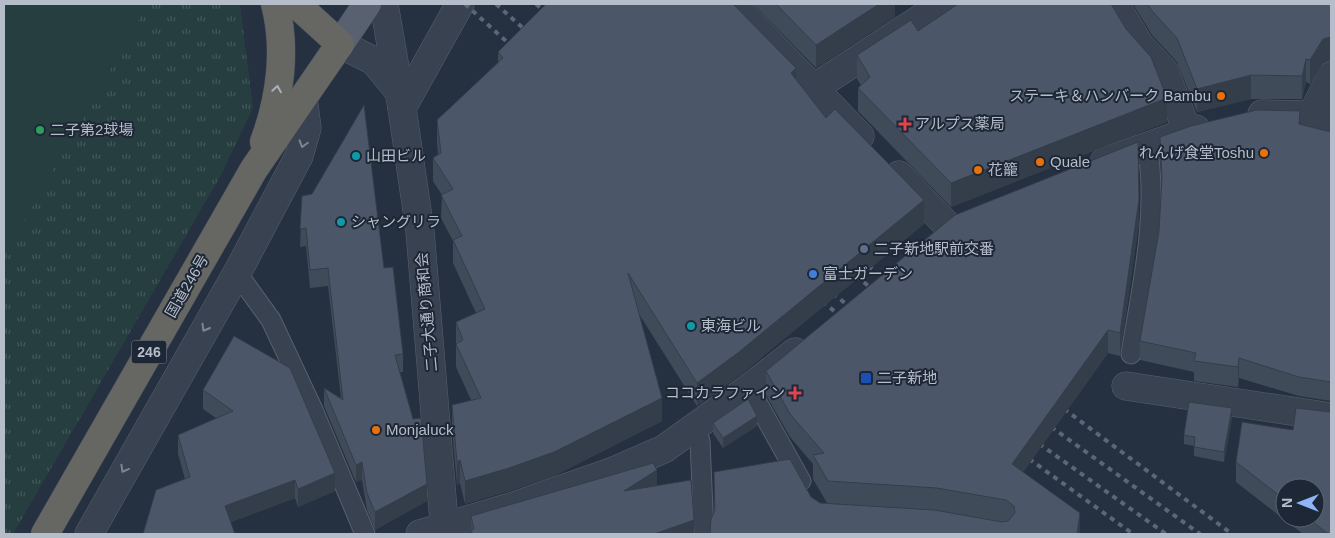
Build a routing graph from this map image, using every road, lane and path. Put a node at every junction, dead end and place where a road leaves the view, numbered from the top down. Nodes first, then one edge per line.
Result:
1 (367, 4) edge
2 (384, 4) edge
3 (460, 4) edge
4 (732, 4) edge
5 (943, 4) edge
6 (1115, 4) edge
7 (298, 5) edge
8 (340, 44) junction
9 (1331, 76) edge
10 (814, 88) junction
11 (303, 96) junction
12 (400, 99) junction
13 (1322, 117) edge
14 (1187, 131) junction
15 (1147, 145) junction
16 (254, 169) junction
17 (1083, 171) edge
18 (974, 214) edge
19 (236, 273) junction
20 (814, 337) edge
21 (1131, 354) dead end
22 (1126, 386) dead end
23 (749, 388) junction
24 (1331, 417) edge
25 (695, 426) junction
26 (811, 498) edge
27 (437, 532) edge
28 (45, 534) edge
29 (88, 534) edge
30 (365, 534) edge
31 (704, 534) edge

1 - 8 main road
2 - 12 street, 二子大通り商和会
3 - 12 street
4 - 10 street
5 - 10 street
6 - 14 street
7 - 8 highway, 246
16 -> 7 highway, 246
8 - 11 highway, 国道246号 / 246
8 - 12 street
9 - 13 street
10 - 18 street
11 - 16 highway, 国道246号 / 246
11 -> 19 street
12 - 27 street, 二子大通り商和会
13 - 14 street
14 - 15 street
15 - 17 street
15 - 21 lane
16 - 28 highway, 国道246号 / 246
19 -> 29 street
19 - 30 lane
20 - 23 street
22 - 24 street
23 - 25 street
23 - 26 lane
25 - 27 street
25 - 31 lane

